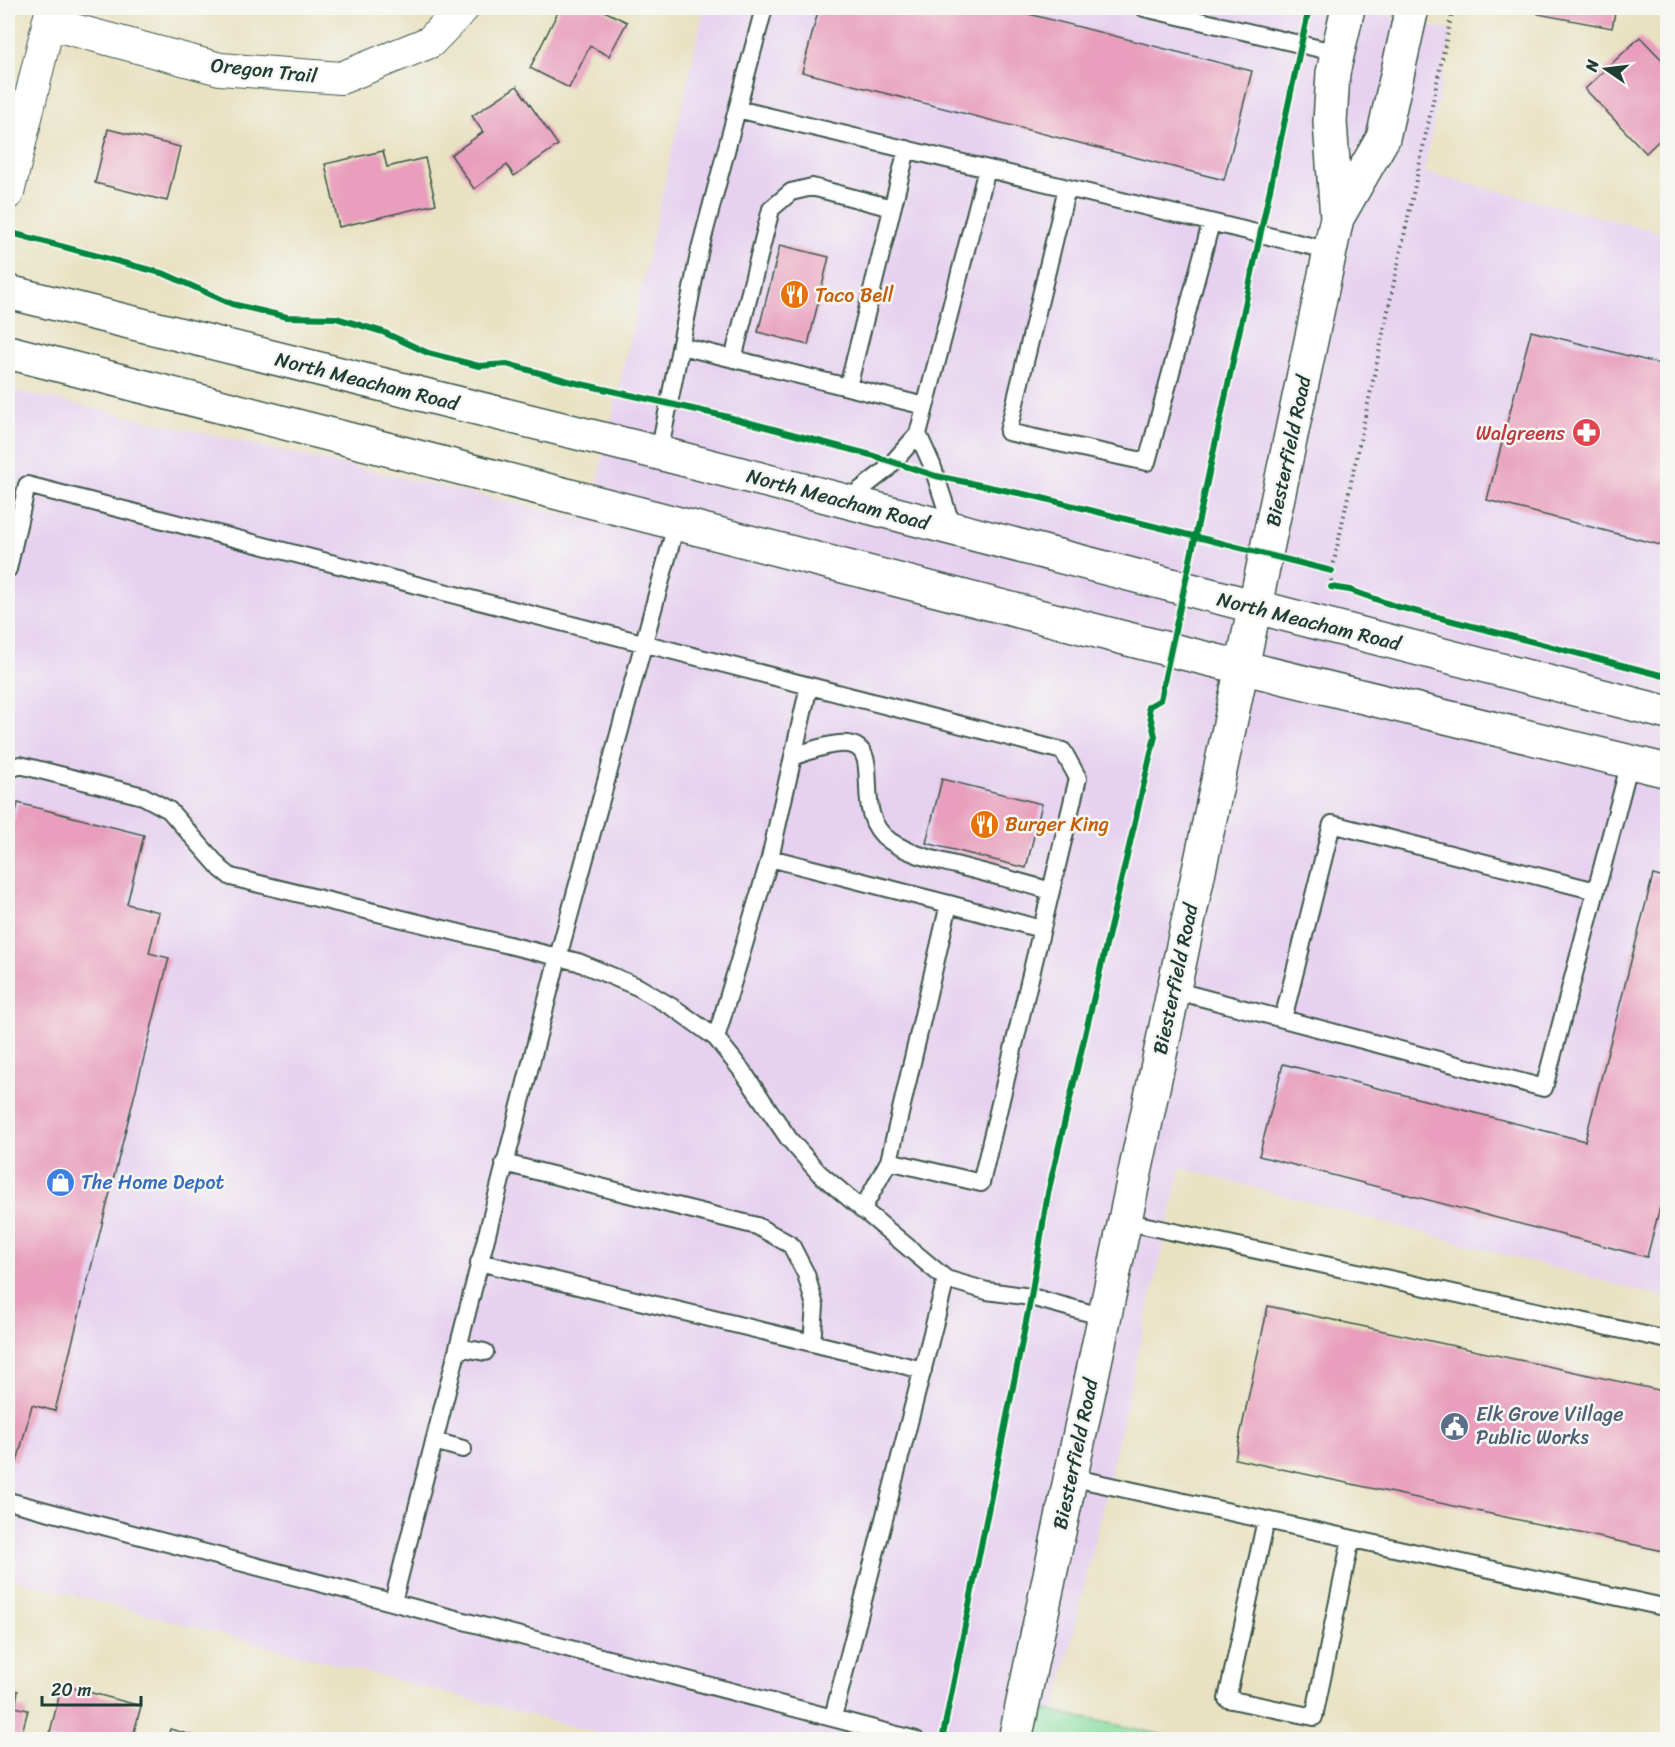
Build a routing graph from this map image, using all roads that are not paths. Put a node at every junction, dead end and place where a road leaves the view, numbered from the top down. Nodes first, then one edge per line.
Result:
1 (464, 8) edge
2 (764, 8) edge
3 (1144, 8) edge
4 (1348, 8) edge
5 (1412, 8) edge
6 (50, 15) edge
7 (1338, 53) junction
8 (737, 109) junction
9 (907, 149) junction
10 (987, 169) junction
11 (1067, 188) junction
12 (8, 193) edge
13 (892, 208) junction
14 (1337, 218) junction
15 (1210, 223) junction
16 (1331, 251) junction
17 (8, 292) edge
18 (681, 346) junction
19 (8, 352) edge
20 (733, 359) junction
21 (848, 387) junction
22 (925, 406) junction
23 (918, 434) junction
24 (658, 453) junction
25 (846, 501) junction
26 (676, 525) junction
27 (953, 529) junction
28 (8, 569) edge
29 (1254, 608) junction
30 (643, 642) junction
31 (1241, 668) junction
32 (808, 686) junction
33 (1668, 713) edge
34 (793, 757) junction
35 (1630, 762) junction
36 (8, 770) edge
37 (1668, 771) edge
38 (770, 858) junction
39 (1051, 891) junction
40 (1596, 891) junction
41 (949, 904) junction
42 (1041, 929) junction
43 (558, 957) junction
44 (1173, 990) junction
45 (1283, 1019) junction
46 (716, 1038) junction
47 (889, 1161) junction
48 (504, 1164) junction
49 (862, 1210) junction
50 (1124, 1221) junction
51 (479, 1262) junction
52 (946, 1279) junction
53 (1104, 1317) junction
54 (1668, 1340) edge
55 (812, 1343) junction
56 (458, 1347) junction
57 (484, 1352) dead end
58 (923, 1370) junction
59 (434, 1441) junction
60 (463, 1449) dead end
61 (1070, 1477) junction
62 (8, 1501) edge
63 (1266, 1520) junction
64 (1351, 1539) junction
65 (393, 1602) junction
66 (1668, 1608) edge
67 (833, 1717) junction
68 (916, 1740) edge
69 (1015, 1740) edge

1 - 6 street, Oregon Trail
2 - 8 lane
3 - 7 lane
4 - 7 main road, Biesterfield Road
5 - 14 main road, Biesterfield Road
6 - 12 street
7 - 14 main road, Biesterfield Road
8 - 9 lane
8 - 18 lane
9 - 10 lane
9 - 13 lane
10 - 11 lane
10 - 22 lane
11 - 15 lane
11 - 15 lane
13 - 20 lane
13 - 21 lane
14 - 16 main road, Biesterfield Road
15 - 16 lane
16 - 29 main road, Biesterfield Road
17 - 24 main road, North Meacham Road
18 - 20 lane
18 - 24 lane
19 - 26 main road
20 - 21 lane
21 - 22 lane
22 - 23 lane
23 - 25 lane
23 - 27 lane
24 - 25 main road, North Meacham Road
25 - 27 main road, North Meacham Road
26 - 30 lane
26 - 31 main road
27 - 29 main road, North Meacham Road
28 - 30 lane
29 - 31 main road, Biesterfield Road
29 - 33 main road, North Meacham Road
30 - 32 lane
30 - 43 lane
31 - 35 main road
31 - 44 main road, Biesterfield Road
32 - 34 lane
32 - 39 lane
34 - 38 lane
34 - 39 lane
35 - 37 main road
35 - 40 lane
36 - 43 lane
38 - 41 lane
38 - 46 lane
39 - 42 lane
40 - 45 lane
40 - 45 lane
41 - 42 lane
41 - 47 lane
42 - 47 lane
43 - 46 lane
43 - 48 lane
44 - 45 lane
44 - 50 main road, Biesterfield Road
46 - 49 lane
47 - 49 lane
48 - 51 lane
48 - 55 lane
49 - 52 lane
50 - 53 main road, Biesterfield Road
50 - 54 lane
51 - 55 lane
51 - 56 lane
52 - 53 lane
52 - 58 lane
53 - 61 main road, Biesterfield Road
55 - 58 lane
56 - 57 lane
56 - 59 lane
58 - 67 lane
59 - 60 lane
59 - 65 lane
61 - 63 lane
61 - 69 main road, Biesterfield Road
62 - 65 lane
63 - 64 lane
63 - 64 lane
64 - 66 lane
65 - 67 lane
67 - 68 lane

